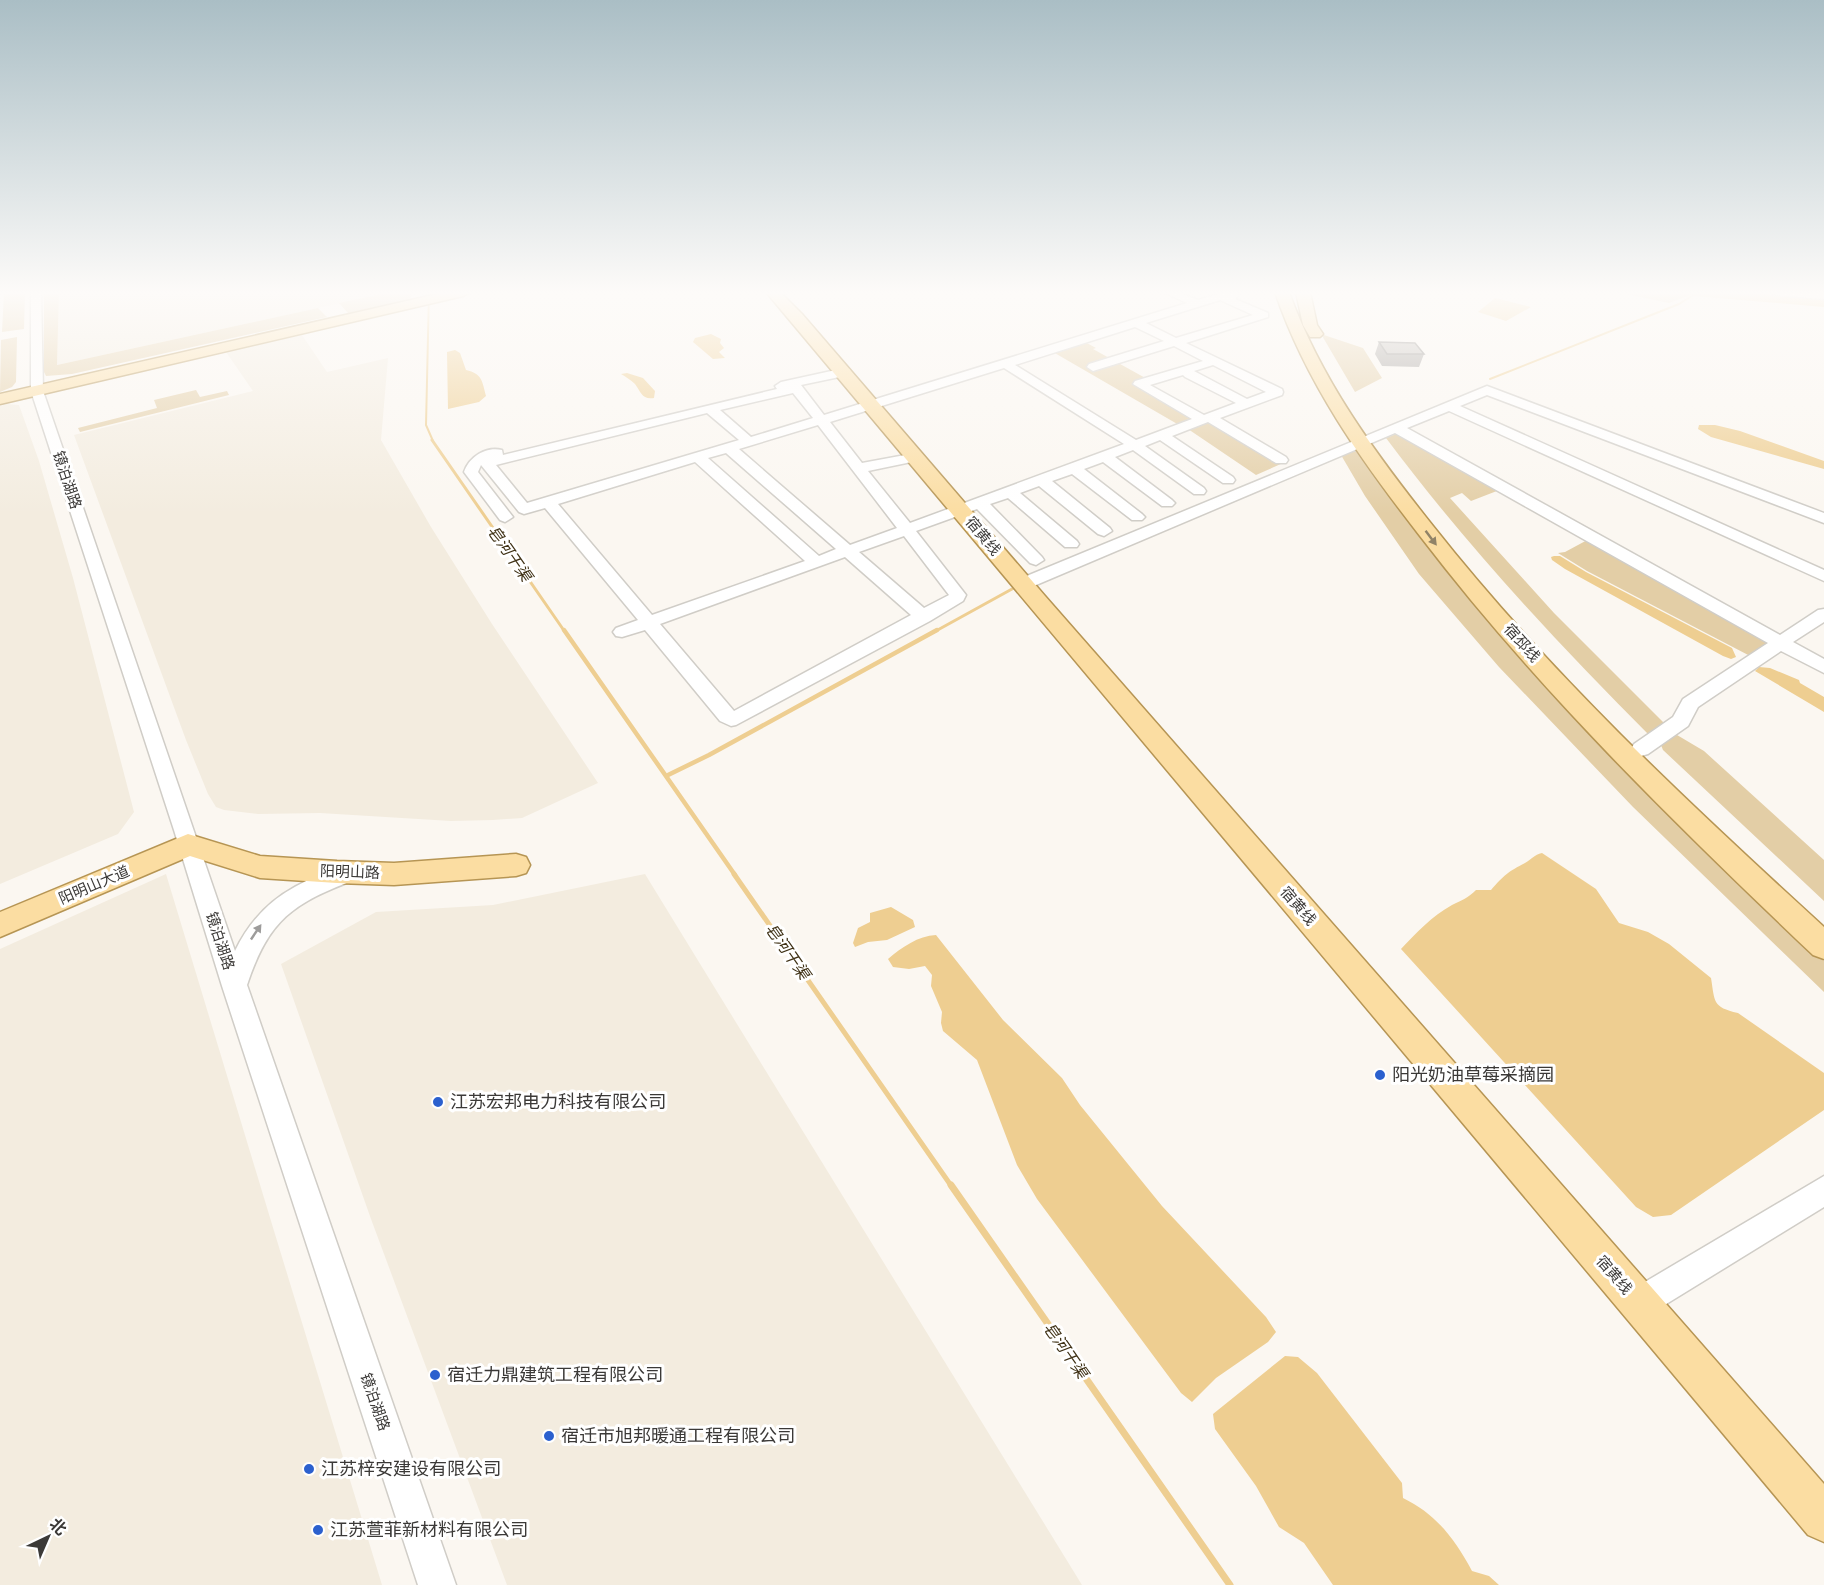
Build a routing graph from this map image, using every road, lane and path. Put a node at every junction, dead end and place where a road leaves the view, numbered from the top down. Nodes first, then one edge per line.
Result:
1 (37, 366) edge
2 (134, 366) edge
3 (840, 366) edge
4 (1000, 366) edge
5 (1009, 366) edge
6 (1100, 366) edge
7 (1199, 366) edge
8 (1225, 366) edge
9 (1312, 366) edge
10 (1330, 366) edge
11 (1093, 368) dead end
12 (845, 372) junction
13 (1189, 374) dead end
14 (37, 388) junction
15 (0, 394) edge
16 (0, 399) edge
17 (1246, 403) junction
18 (873, 405) junction
19 (1451, 406) junction
20 (703, 409) junction
21 (1206, 418) junction
22 (821, 420) junction
23 (1398, 429) junction
24 (1161, 435) junction
25 (1366, 441) junction
26 (749, 442) junction
27 (1135, 445) junction
28 (729, 448) junction
29 (1104, 456) junction
30 (698, 457) junction
31 (916, 457) junction
32 (1281, 459) dead end
33 (859, 468) junction
34 (1074, 468) junction
35 (1041, 480) junction
36 (1228, 480) dead end
37 (1199, 491) dead end
38 (1010, 492) junction
39 (548, 502) junction
40 (1167, 503) dead end
41 (970, 506) junction
42 (505, 517) dead end
43 (1137, 517) dead end
44 (1824, 518) edge
45 (906, 530) junction
46 (1104, 531) dead end
47 (1071, 544) dead end
48 (848, 551) junction
49 (816, 562) junction
50 (1029, 572) junction
51 (1824, 576) edge
52 (1823, 616) edge
53 (924, 617) junction
54 (648, 623) junction
55 (622, 632) dead end
56 (1779, 643) junction
57 (1824, 667) edge
58 (1641, 749) junction
59 (186, 838) junction
60 (349, 873) junction
61 (0, 909) edge
62 (1824, 924) edge
63 (0, 926) edge
64 (1824, 946) edge
65 (234, 986) junction
66 (1824, 1190) edge
67 (1639, 1303) junction
68 (1824, 1519) edge
69 (437, 1585) edge

1 - 14 street, 镜泊湖路
2 - 14 main road
3 - 12 main road, 宿黄线
4 - 18 street
5 - 27 street
6 - 11 street
7 - 21 street
8 - 17 street
9 - 25 main road, 宿邳线
10 - 25 main road, 宿邳线
12 - 18 main road, 宿黄线
12 - 20 street
13 - 17 street
14 - 15 main road
14 - 16 main road
14 - 59 street, 镜泊湖路
17 - 21 street
18 - 22 street
18 - 31 main road, 宿黄线
19 - 23 street
19 - 44 street
19 - 51 street
20 - 22 street
20 - 26 street
20 - 39 street
20 - 42 street
21 - 24 street
21 - 32 street
22 - 26 street
22 - 33 street
23 - 25 street
23 - 56 street
24 - 27 street
24 - 36 street
25 - 50 street
25 - 58 main road, 宿邳线
25 -> 64 main road, 宿邳线
26 - 28 street
27 - 29 street
27 - 37 street
28 - 30 street
28 - 48 street
29 - 34 street
29 - 40 street
30 - 39 street
30 - 49 street
31 - 33 street
31 - 41 main road, 宿黄线
33 - 45 street
34 - 35 street
34 - 43 street
35 - 38 street
35 - 46 street
38 - 41 street
38 - 47 street
39 - 54 street
41 - 45 street
41 - 50 main road, 宿黄线
45 - 48 street
45 - 53 street
48 - 49 street
48 - 53 street
49 - 54 street
50 - 67 main road, 宿黄线
52 - 56 street
53 - 54 street
54 - 55 street
56 - 57 street
56 - 58 street
58 - 62 main road, 宿邳线
59 - 60 main road, 阳明山路
59 - 60 main road, 阳明山路
59 - 61 main road, 阳明山大道
59 - 63 main road, 阳明山大道
59 - 65 street, 镜泊湖路
65 -> 60 street
65 - 69 street, 镜泊湖路
66 - 67 street
67 - 68 main road, 宿黄线

